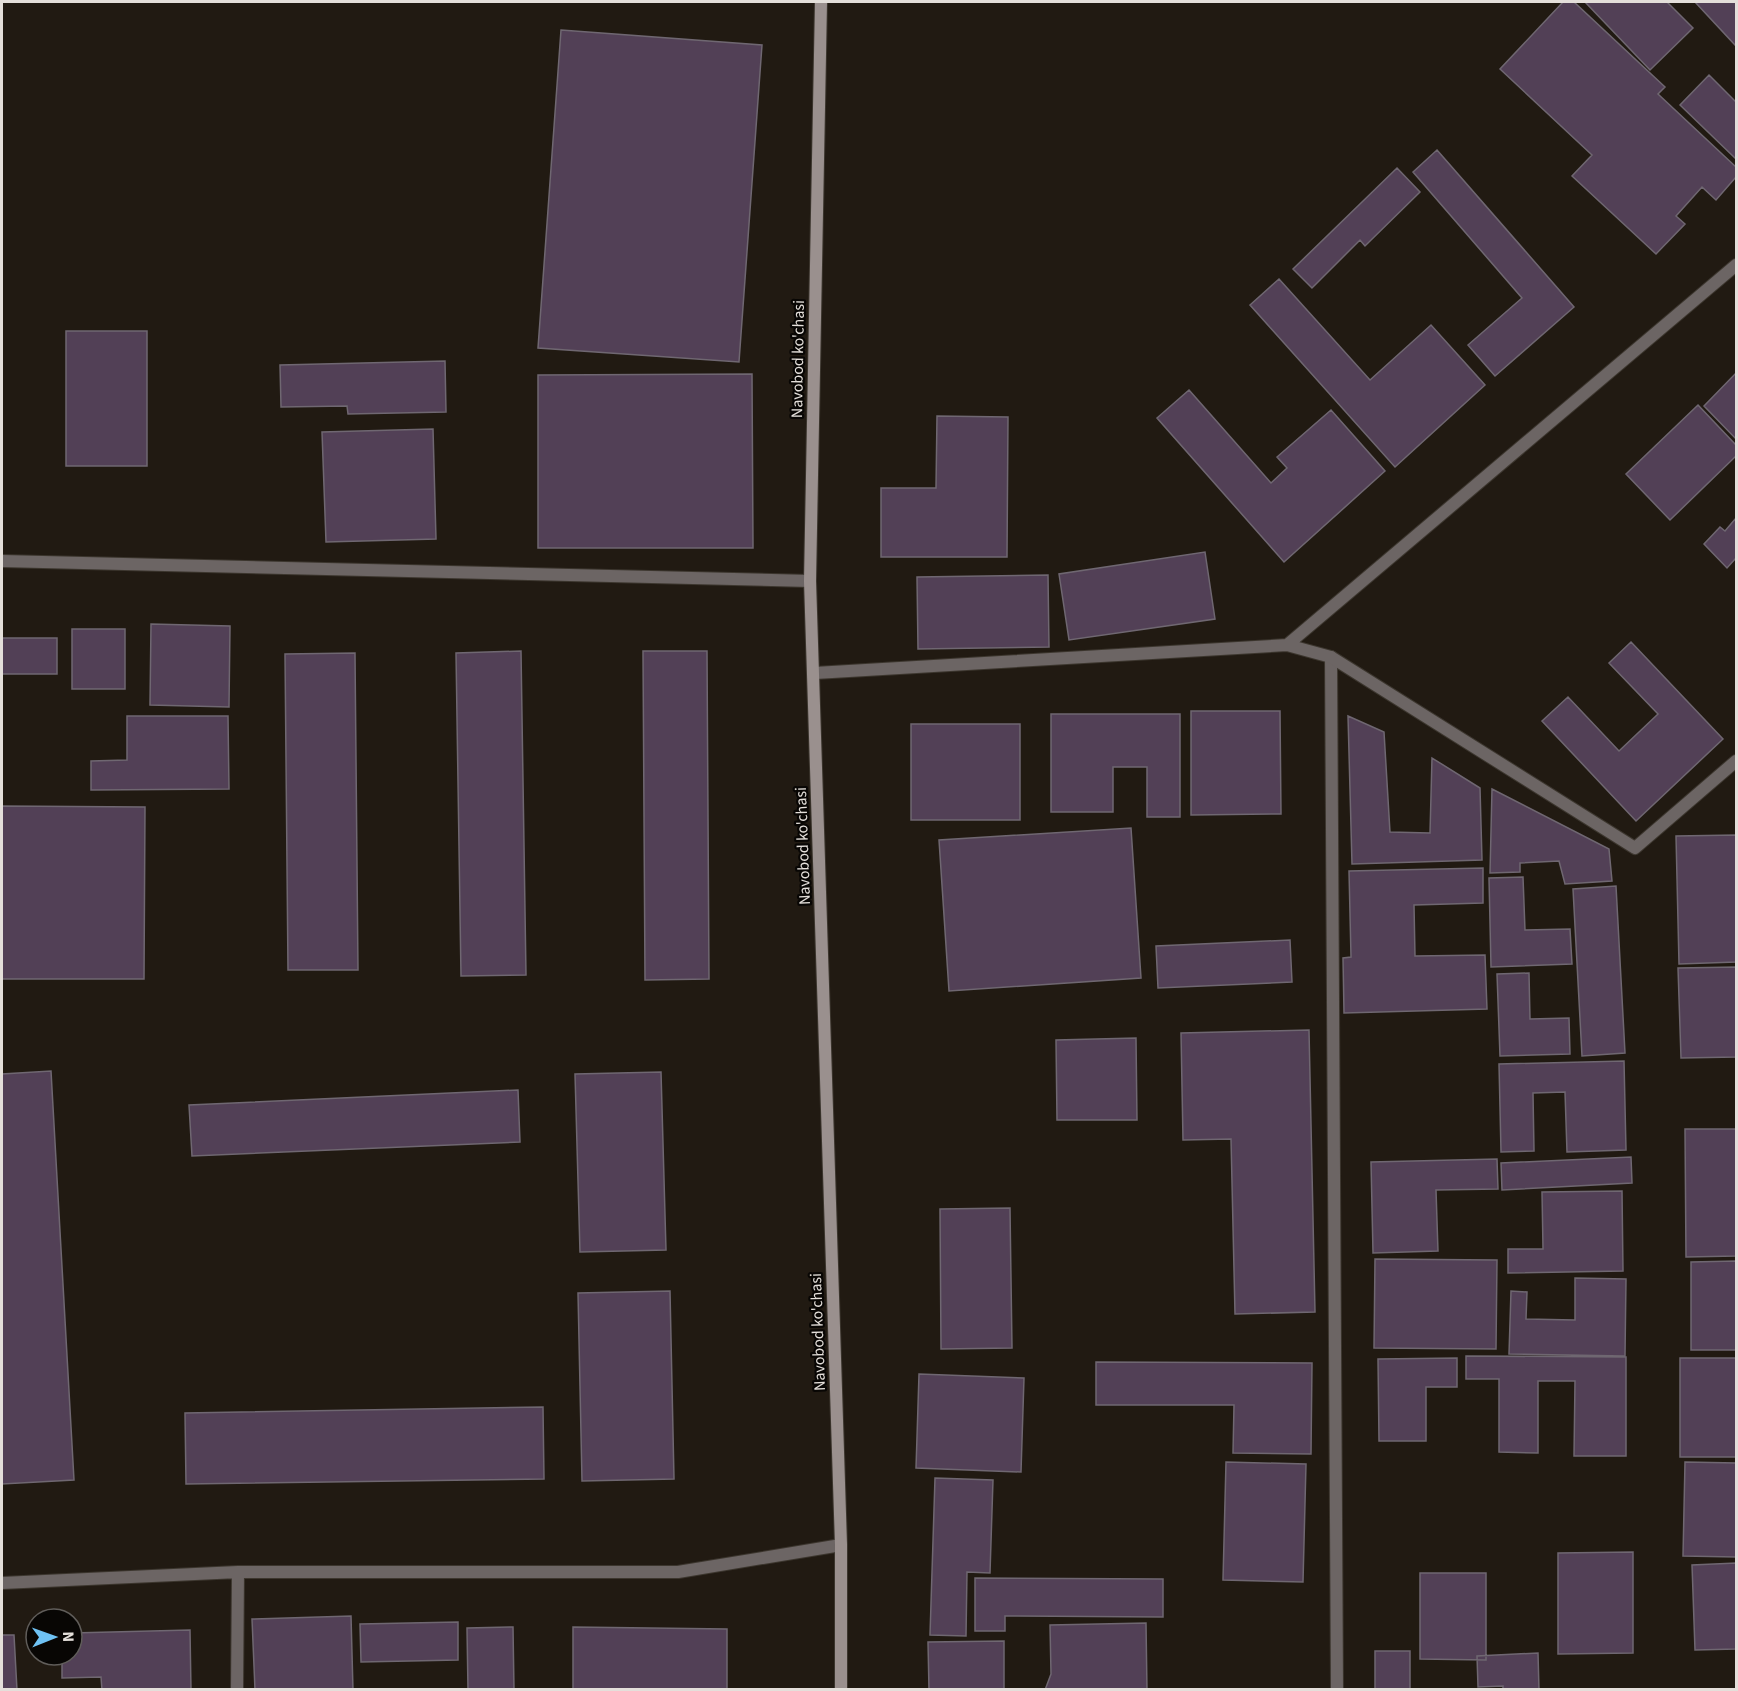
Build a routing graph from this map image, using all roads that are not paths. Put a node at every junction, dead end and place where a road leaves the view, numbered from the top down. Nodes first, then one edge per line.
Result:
1 (822, 2) edge
2 (1737, 265) edge
3 (2, 561) edge
4 (810, 581) junction
5 (1287, 645) junction
6 (1331, 657) junction
7 (815, 673) junction
8 (1737, 761) edge
9 (841, 1545) junction
10 (238, 1572) junction
11 (2, 1583) edge
12 (237, 1689) edge
13 (842, 1689) edge
14 (1337, 1689) edge

1 - 4 street, Navobod ko'chasi
2 - 5 street
3 - 4 street
4 - 7 street, Navobod ko'chasi
5 - 6 street
5 - 7 street
6 - 8 street
6 - 14 street
7 - 9 street, Navobod ko'chasi
9 - 10 street
9 - 13 street, Navobod ko'chasi
10 - 11 street
10 - 12 street

